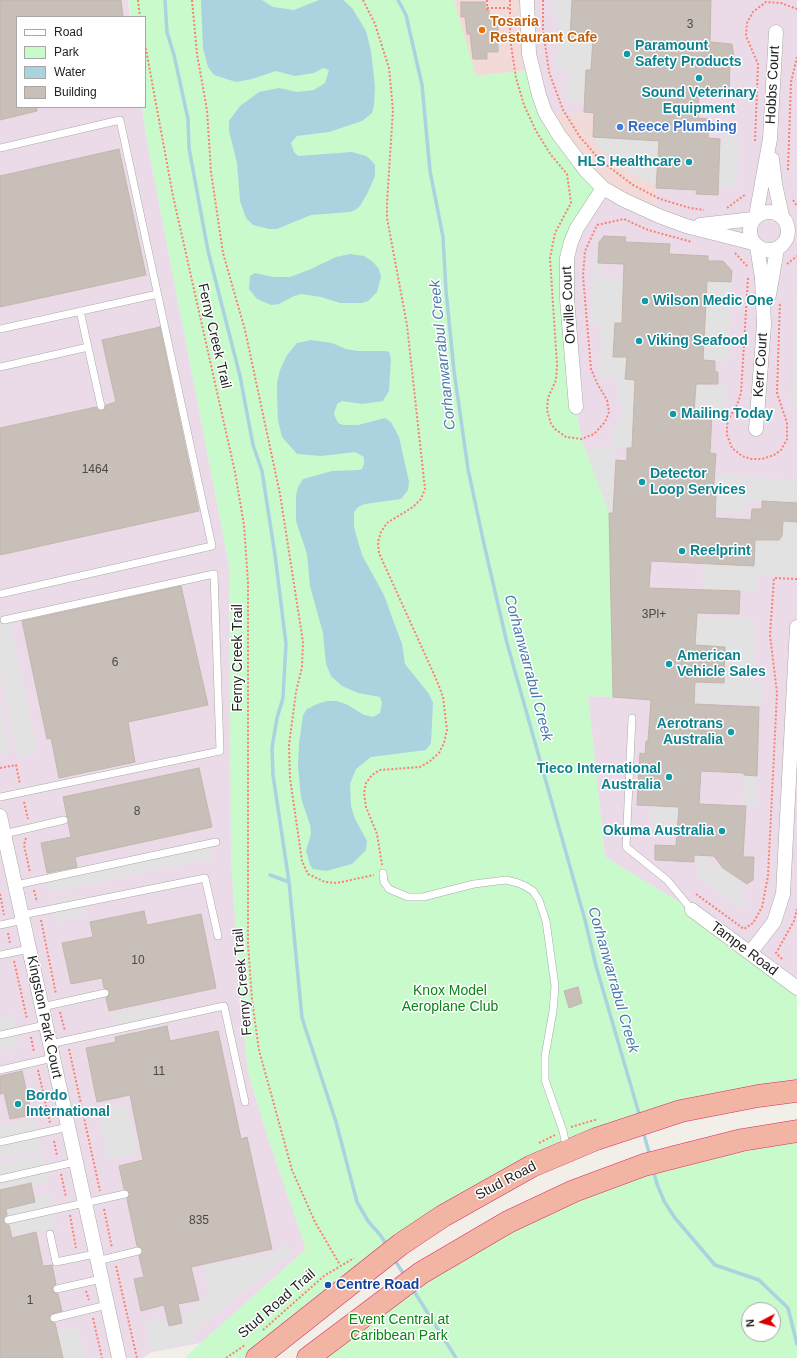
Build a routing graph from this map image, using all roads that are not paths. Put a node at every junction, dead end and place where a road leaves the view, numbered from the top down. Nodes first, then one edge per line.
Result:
1 (527, 0) edge
2 (776, 32) dead end
3 (770, 139) junction
4 (0, 148) edge
5 (603, 188) junction
6 (755, 217) junction
7 (788, 220) edge
8 (686, 226) junction
9 (797, 242) edge
10 (755, 245) junction
11 (780, 247) junction
12 (158, 294) junction
13 (80, 312) junction
14 (764, 325) junction
15 (0, 329) edge
16 (88, 347) junction
17 (0, 367) edge
18 (101, 406) dead end
19 (576, 407) dead end
20 (756, 429) dead end
21 (0, 594) edge
22 (4, 620) dead end
23 (797, 627) edge
24 (632, 718) dead end
25 (0, 797) edge
26 (0, 816) edge
27 (64, 820) dead end
28 (4, 834) junction
29 (216, 842) dead end
30 (4, 857) edge
31 (383, 872) road end
32 (16, 886) junction
33 (692, 910) joint
34 (22, 918) junction
35 (0, 925) edge
36 (218, 936) dead end
37 (29, 949) junction
38 (750, 952) junction
39 (0, 956) edge
40 (797, 988) edge
41 (105, 993) dead end
42 (42, 1007) junction
43 (45, 1025) junction
44 (0, 1035) edge
45 (51, 1051) junction
46 (0, 1070) edge
47 (797, 1091) edge
48 (245, 1102) dead end
49 (68, 1127) junction
50 (797, 1131) edge
51 (0, 1142) edge
52 (567, 1150) junction
53 (75, 1162) junction
54 (0, 1179) edge
55 (125, 1194) dead end
56 (84, 1203) junction
57 (8, 1220) dead end
58 (50, 1234) dead end
59 (138, 1251) dead end
60 (96, 1257) junction
61 (101, 1279) junction
62 (57, 1289) dead end
63 (106, 1305) junction
64 (54, 1318) dead end
65 (259, 1349) edge
66 (119, 1358) edge
67 (308, 1358) edge

1 - 5 street
2 - 3 street, Hobbs Court
3 - 6 street, Hobbs Court
3 - 7 street, Hobbs Court
4 - 12 lane
5 - 8 street
5 - 19 street, Orville Court
6 - 7 street
6 - 8 street
6 - 10 street
7 - 11 street
8 - 10 street
9 - 11 street
10 - 11 street
10 - 14 street, Kerr Court
11 - 14 street, Kerr Court
12 - 13 lane
12 - 21 lane
13 - 15 lane
13 - 16 lane
14 - 20 street, Kerr Court
16 - 17 lane
16 - 18 lane
22 - 25 lane
23 - 38 street
24 - 33 lane
26 - 28 street, Kingston Park Court
27 - 28 lane
28 - 30 street, Kingston Park Court
29 - 32 lane
30 - 32 street, Kingston Park Court
31 - 52 lane
32 - 34 street, Kingston Park Court
33 - 38 street, Tampe Road
34 - 35 lane
34 - 36 lane
34 - 37 street, Kingston Park Court
37 - 39 lane
37 - 42 street, Kingston Park Court
38 - 40 street, Tampe Road
41 - 42 lane
42 - 43 street, Kingston Park Court
43 - 44 lane
43 - 45 street, Kingston Park Court
45 - 46 lane
45 - 48 lane
45 - 49 street, Kingston Park Court
47 - 52 highway, Stud Road
49 - 51 lane
49 - 53 street, Kingston Park Court
50 - 67 highway
52 - 65 highway, Stud Road
53 - 54 lane
53 - 56 street, Kingston Park Court
55 - 56 lane
56 - 57 lane
56 - 60 street, Kingston Park Court
58 - 60 lane
59 - 60 lane
60 - 61 street, Kingston Park Court
61 - 62 lane
61 - 63 street, Kingston Park Court
63 - 64 lane
63 - 66 street, Kingston Park Court

